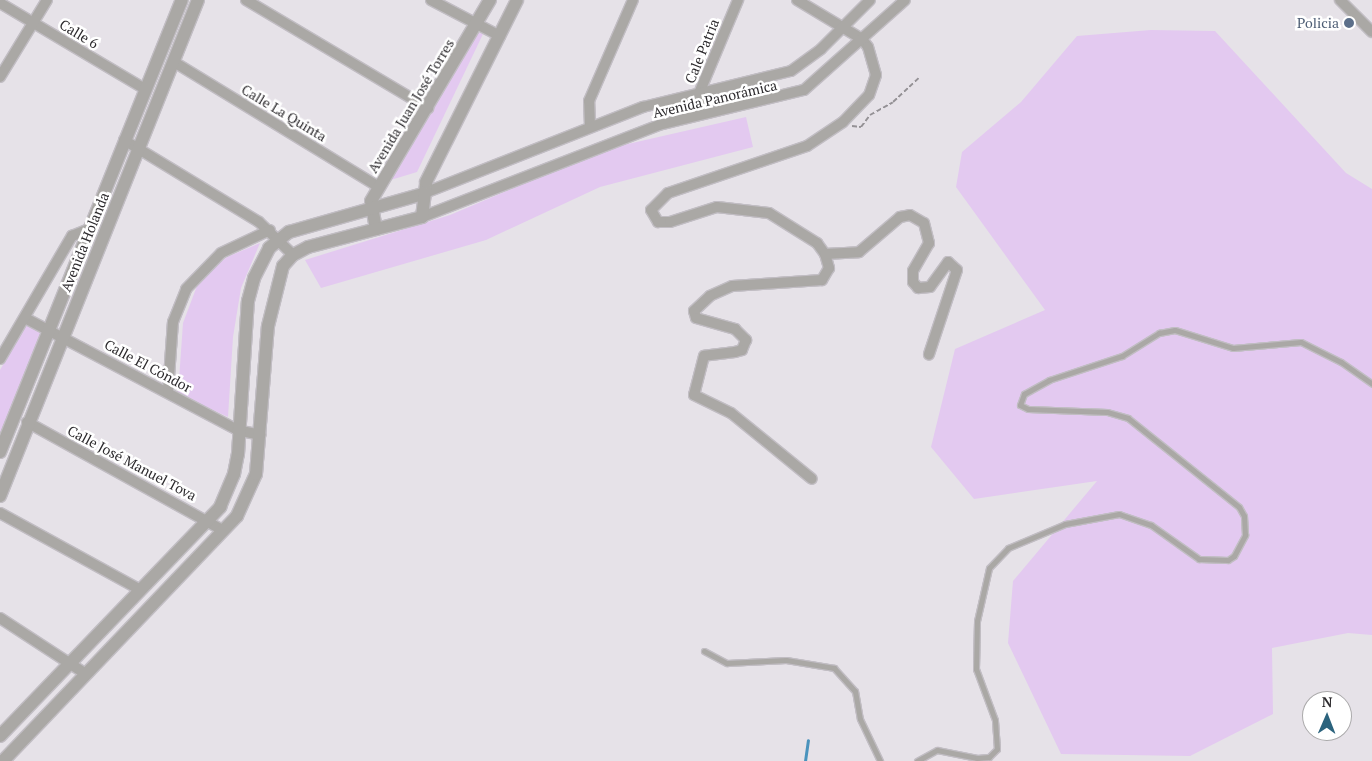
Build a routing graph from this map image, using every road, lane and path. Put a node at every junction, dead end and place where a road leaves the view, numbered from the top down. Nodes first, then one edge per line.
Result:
1 (47, 0) edge
2 (182, 0) edge
3 (198, 0) edge
4 (246, 0) edge
5 (431, 0) edge
6 (490, 0) edge
7 (517, 0) edge
8 (633, 0) edge
9 (738, 0) edge
10 (797, 0) edge
11 (870, 0) edge
12 (905, 0) edge
13 (1340, 0) edge
14 (0, 3) edge
15 (33, 23) junction
16 (476, 26) junction
17 (843, 27) junction
18 (1372, 32) edge
19 (500, 36) junction
20 (862, 39) junction
21 (174, 62) junction
22 (0, 77) edge
23 (919, 78) dead end
24 (145, 89) junction
25 (700, 91) junction
26 (428, 108) junction
27 (701, 114) junction
28 (843, 122) junction
29 (590, 126) junction
30 (124, 140) junction
31 (139, 148) junction
32 (379, 187) junction
33 (422, 194) junction
34 (371, 207) junction
35 (422, 217) junction
36 (376, 229) junction
37 (87, 230) junction
38 (270, 230) junction
39 (280, 238) junction
40 (825, 254) junction
41 (293, 255) junction
42 (25, 318) junction
43 (48, 329) junction
44 (63, 336) junction
45 (929, 354) dead end
46 (0, 359) edge
47 (1372, 384) edge
48 (168, 391) junction
49 (27, 422) junction
50 (239, 430) junction
51 (260, 435) junction
52 (0, 452) edge
53 (812, 478) dead end
54 (0, 496) edge
55 (0, 513) edge
56 (208, 520) junction
57 (223, 530) junction
58 (139, 589) junction
59 (0, 618) edge
60 (704, 651) dead end
61 (70, 660) junction
62 (86, 674) junction
63 (0, 736) edge
64 (3, 761) edge
65 (880, 761) edge
66 (917, 761) edge

1 - 15 street
2 - 24 street, Avenida Holanda
3 - 21 street, Avenida Holanda
4 - 26 street
5 - 16 street
6 - 16 street, Avenida Juan José Torres
7 - 19 street
8 - 29 street
9 - 25 street, Cale Patria
10 - 17 street
11 - 17 street, Avenida Panorámica
12 - 20 street, Avenida Panorámica
13 - 18 street
14 - 15 street, Calle 6
15 - 22 street
15 - 24 street, Calle 6
16 - 19 street
16 - 26 street, Avenida Juan José Torres
17 - 20 street
17 - 25 street, Avenida Panorámica
19 - 33 street
20 - 27 street, Avenida Panorámica
20 - 28 street
21 - 31 street, Avenida Holanda
21 - 32 street, Calle La Quinta
23 - 28 path
24 - 30 street, Avenida Holanda
25 - 27 street, Cale Patria
25 - 29 street, Avenida Panorámica
26 - 32 street, Avenida Juan José Torres
27 - 35 street, Avenida Panorámica
28 - 40 street
29 - 33 street, Avenida Panorámica
30 - 31 street
30 - 37 street, Avenida Holanda
31 - 38 street
31 - 44 street, Avenida Holanda
32 - 34 street, Avenida Juan José Torres
33 - 34 street
33 - 35 street
34 - 36 street
34 - 39 street
35 - 36 street
36 - 41 street
37 - 42 street
37 - 43 street, Avenida Holanda
38 - 39 street
38 - 48 street
39 - 41 street
39 - 50 street
40 - 45 street
40 - 53 street
41 - 51 street
42 - 43 street, Calle El Cóndor
42 - 46 street
43 - 44 street, Calle El Cóndor
43 - 52 street, Avenida Holanda
44 - 48 street, Calle El Cóndor
44 - 49 street, Avenida Holanda
47 - 66 lane
48 - 50 street, Calle El Cóndor
49 - 54 street, Avenida Holanda
49 - 56 street, Calle José Manuel Tova
50 - 51 street, Calle El Cóndor
50 - 56 street
51 - 57 street
55 - 58 street
56 - 57 street, Calle José Manuel Tova
56 - 58 street
57 - 62 street
58 - 61 street
59 - 61 street
60 - 65 lane
61 - 62 street
61 - 63 street
62 - 64 street

